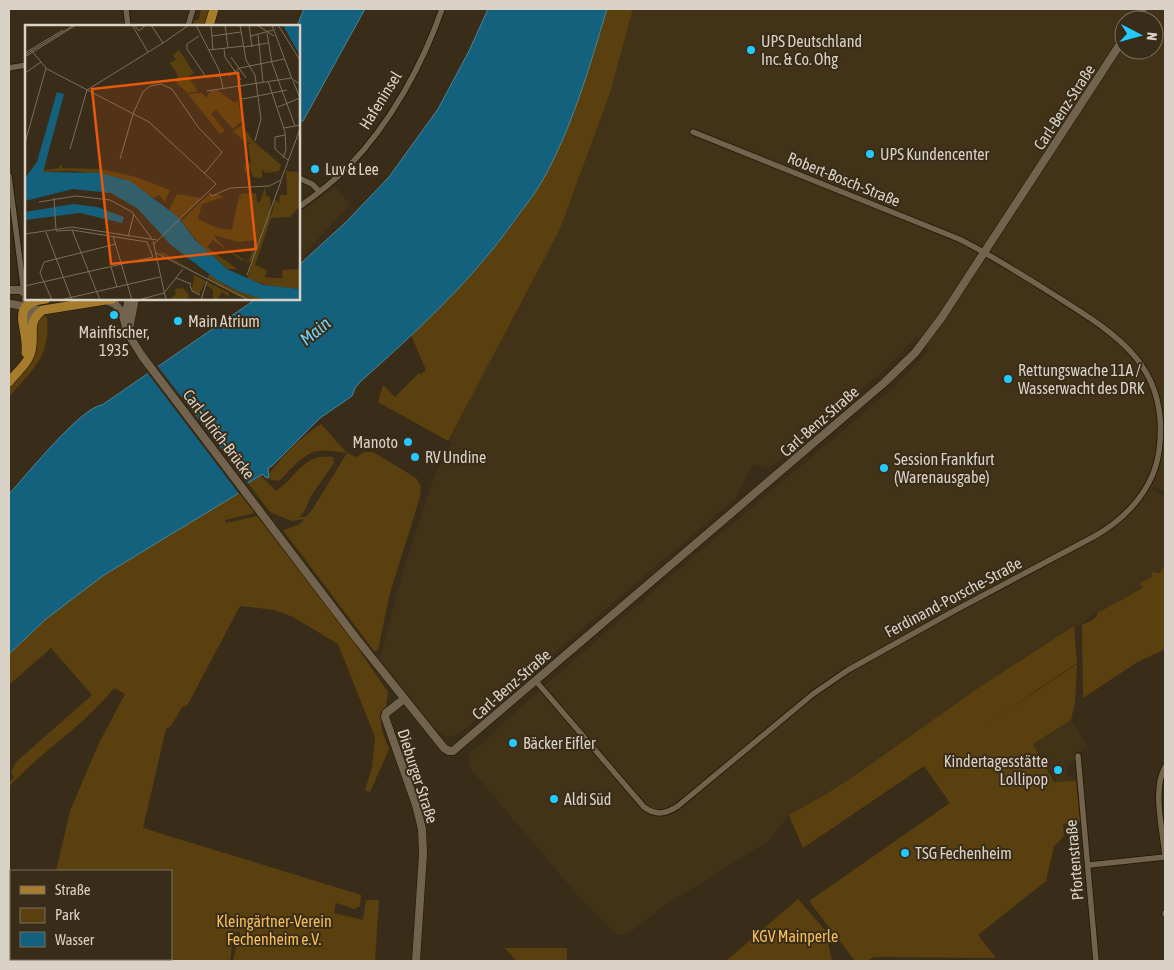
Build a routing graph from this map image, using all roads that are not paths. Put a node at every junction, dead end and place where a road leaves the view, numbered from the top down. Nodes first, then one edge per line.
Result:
1 (126, 9) edge
2 (193, 9) edge
3 (214, 9) edge
4 (442, 9) edge
5 (128, 25) edge
6 (188, 25) edge
7 (209, 25) edge
8 (1114, 53) edge
9 (25, 65) edge
10 (9, 68) edge
11 (693, 132) dead end
12 (9, 176) edge
13 (300, 178) edge
14 (319, 191) junction
15 (300, 206) edge
16 (985, 252) junction
17 (25, 282) edge
18 (9, 290) edge
19 (103, 300) edge
20 (110, 300) edge
21 (133, 300) edge
22 (133, 300) edge
23 (25, 301) edge
24 (43, 310) junction
25 (124, 319) junction
26 (31, 329) junction
27 (129, 336) junction
28 (21, 367) junction
29 (9, 382) edge
30 (535, 680) junction
31 (404, 699) junction
32 (451, 751) joint
33 (1078, 756) dead end
34 (1165, 767) edge
35 (1165, 857) edge
36 (1088, 865) junction
37 (416, 961) edge
38 (1096, 961) edge

1 - 5 street
2 - 6 street
3 - 7 main road
4 - 14 street, Hafeninsel
8 - 16 main road, Carl-Benz-Straße
9 - 10 street
11 - 16 street, Robert-Bosch-Straße
12 - 17 street
13 - 14 street
14 - 15 street, Hafeninsel
16 - 30 main road, Carl-Benz-Straße
16 - 30 street, Ferdinand-Porsche-Straße
17 - 23 street
18 - 23 main road
19 - 24 main road
20 - 25 main road
21 - 25 main road
22 - 27 main road
23 - 24 main road
23 - 26 main road
23 - 28 main road
24 - 26 main road
25 - 27 main road, Carl-Ulrich-Brücke
26 - 28 main road
27 - 31 main road, Carl-Ulrich-Brücke
28 - 29 main road
30 - 32 main road, Carl-Benz-Straße
31 - 32 main road, Carl-Ulrich-Brücke
31 - 37 main road, Dieburger Straße
33 - 36 street, Pfortenstraße
34 - 35 street
35 - 36 street
36 - 38 street, Pfortenstraße

